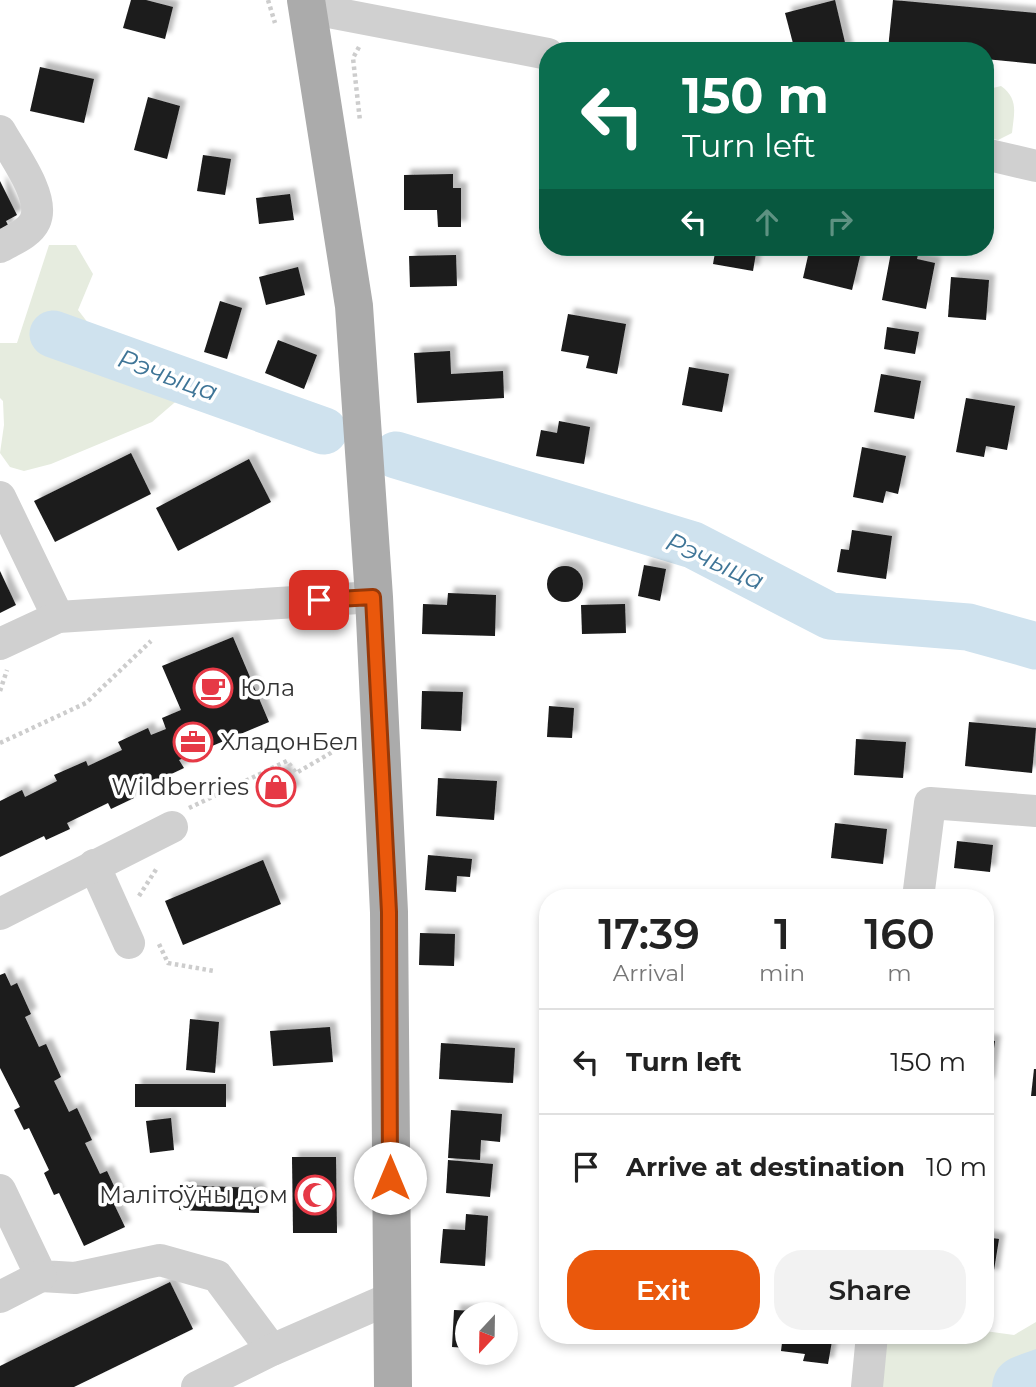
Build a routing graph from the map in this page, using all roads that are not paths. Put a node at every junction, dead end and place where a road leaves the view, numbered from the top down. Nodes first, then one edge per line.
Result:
1 (307, 4) edge
2 (539, 52) edge
3 (0, 131) edge
4 (994, 156) edge
5 (1036, 166) edge
6 (0, 247) edge
7 (0, 498) edge
8 (373, 597) junction
9 (58, 617) junction
10 (0, 645) edge
11 (1036, 811) edge
12 (172, 827) road end
13 (94, 865) junction
14 (919, 889) edge
15 (0, 914) edge
16 (143, 943) road end
17 (0, 1190) edge
18 (41, 1276) junction
19 (0, 1297) edge
20 (391, 1298) junction
21 (871, 1344) edge
22 (272, 1350) junction
23 (197, 1387) edge
24 (393, 1387) edge
25 (867, 1387) edge

1 - 2 street
1 - 8 main road
3 - 6 street
4 - 5 street
7 - 9 street
8 - 9 street
8 - 20 main road
9 - 10 street
11 - 14 street
12 - 13 street
13 - 15 street
13 - 16 street
17 - 18 street
18 - 19 street
18 - 22 street
20 - 22 street
20 - 24 main road
21 - 25 street
22 - 23 street

